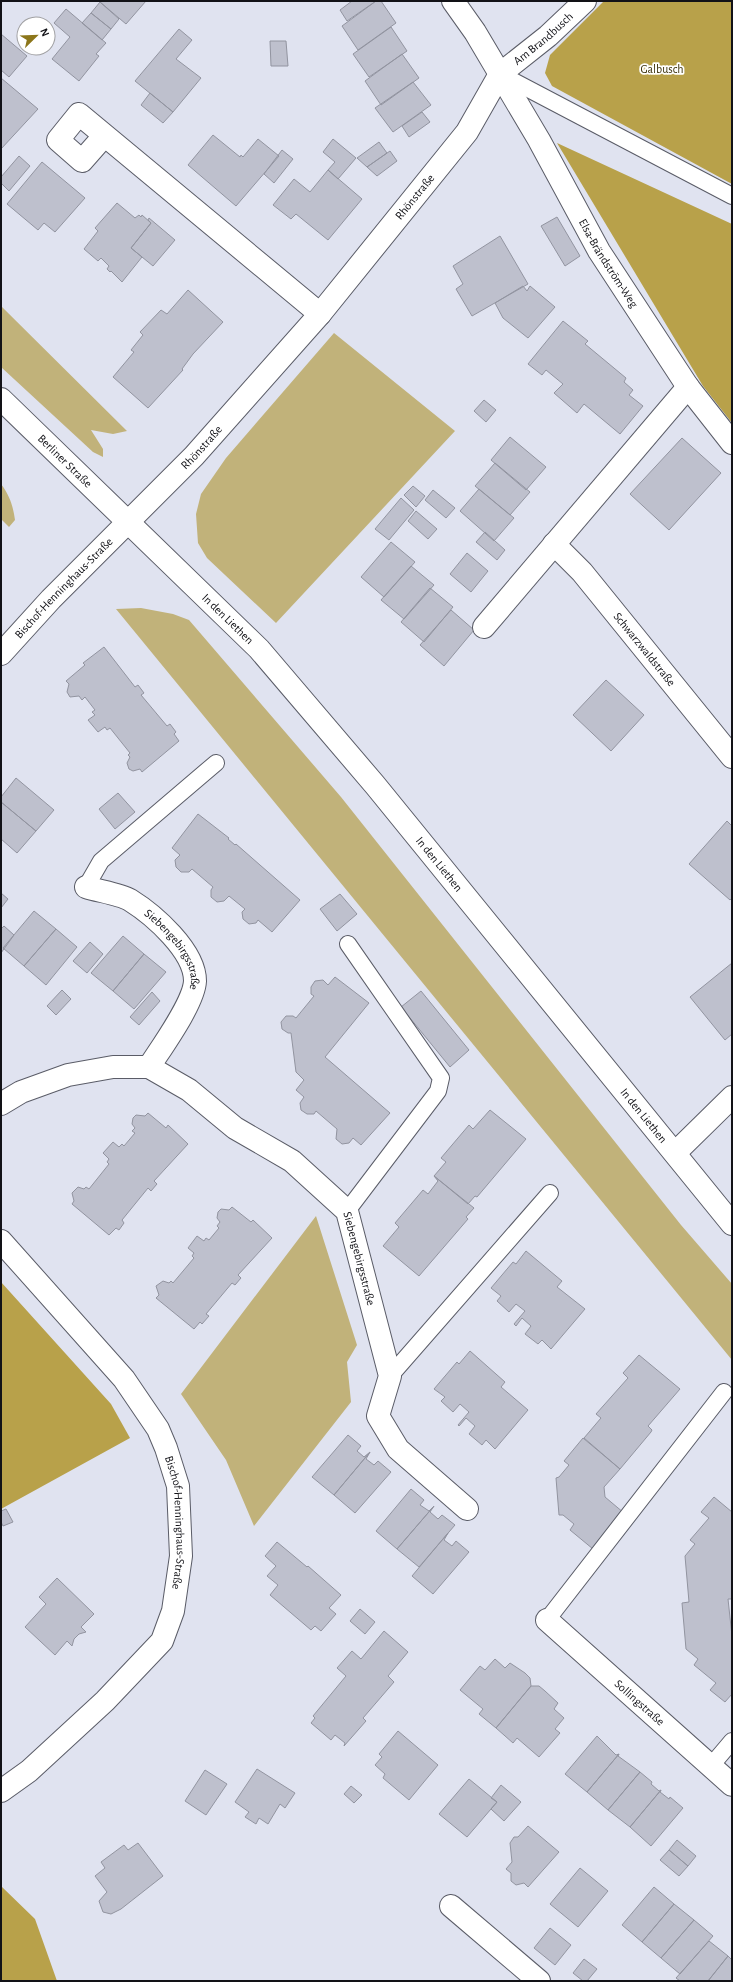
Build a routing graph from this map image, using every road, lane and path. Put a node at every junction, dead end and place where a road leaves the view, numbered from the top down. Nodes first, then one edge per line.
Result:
1 (453, 1) edge
2 (585, 1) edge
3 (500, 74) junction
4 (104, 136) dead end
5 (732, 196) edge
6 (320, 314) junction
7 (688, 387) junction
8 (1, 399) edge
9 (732, 443) edge
10 (127, 523) junction
11 (554, 544) junction
12 (484, 627) dead end
13 (1, 654) edge
14 (732, 757) edge
15 (216, 763) dead end
16 (86, 887) joint
17 (348, 944) dead end
18 (149, 1067) junction
19 (732, 1097) edge
20 (1, 1104) edge
21 (675, 1153) junction
22 (550, 1193) dead end
23 (347, 1211) junction
24 (732, 1224) edge
25 (1, 1241) edge
26 (390, 1376) junction
27 (724, 1392) dead end
28 (467, 1509) dead end
29 (547, 1620) joint
30 (732, 1741) edge
31 (710, 1767) junction
32 (732, 1785) edge
33 (1, 1791) edge
34 (451, 1906) dead end
35 (539, 1981) edge

1 - 3 street, Elsa-Brändström-Weg
2 - 3 street, Am Brandbusch
3 - 5 lane
3 - 6 street, Rhönstraße
3 - 7 street, Elsa-Brändström-Weg
4 - 6 street
6 - 10 street, Rhönstraße
7 - 9 street, Elsa-Brändström-Weg
7 - 11 street
8 - 10 street, Berliner Straße
10 - 13 street, Bischof-Henninghaus-Straße
10 - 21 street, In den Liethen
11 - 12 street
11 - 14 street, Schwarzwaldstraße
15 - 16 lane
16 - 18 street, Siebengebirgsstraße
17 - 23 lane
18 - 20 street, Siebengebirgsstraße
18 - 23 street, Siebengebirgsstraße
19 - 21 street
21 - 24 street, In den Liethen
22 - 26 lane
23 - 26 street, Siebengebirgsstraße
25 - 33 street, Bischof-Henninghaus-Straße
26 - 28 street
27 - 29 lane
29 - 31 street, Sollingstraße
30 - 31 lane
31 - 32 street, Sollingstraße
34 - 35 street

